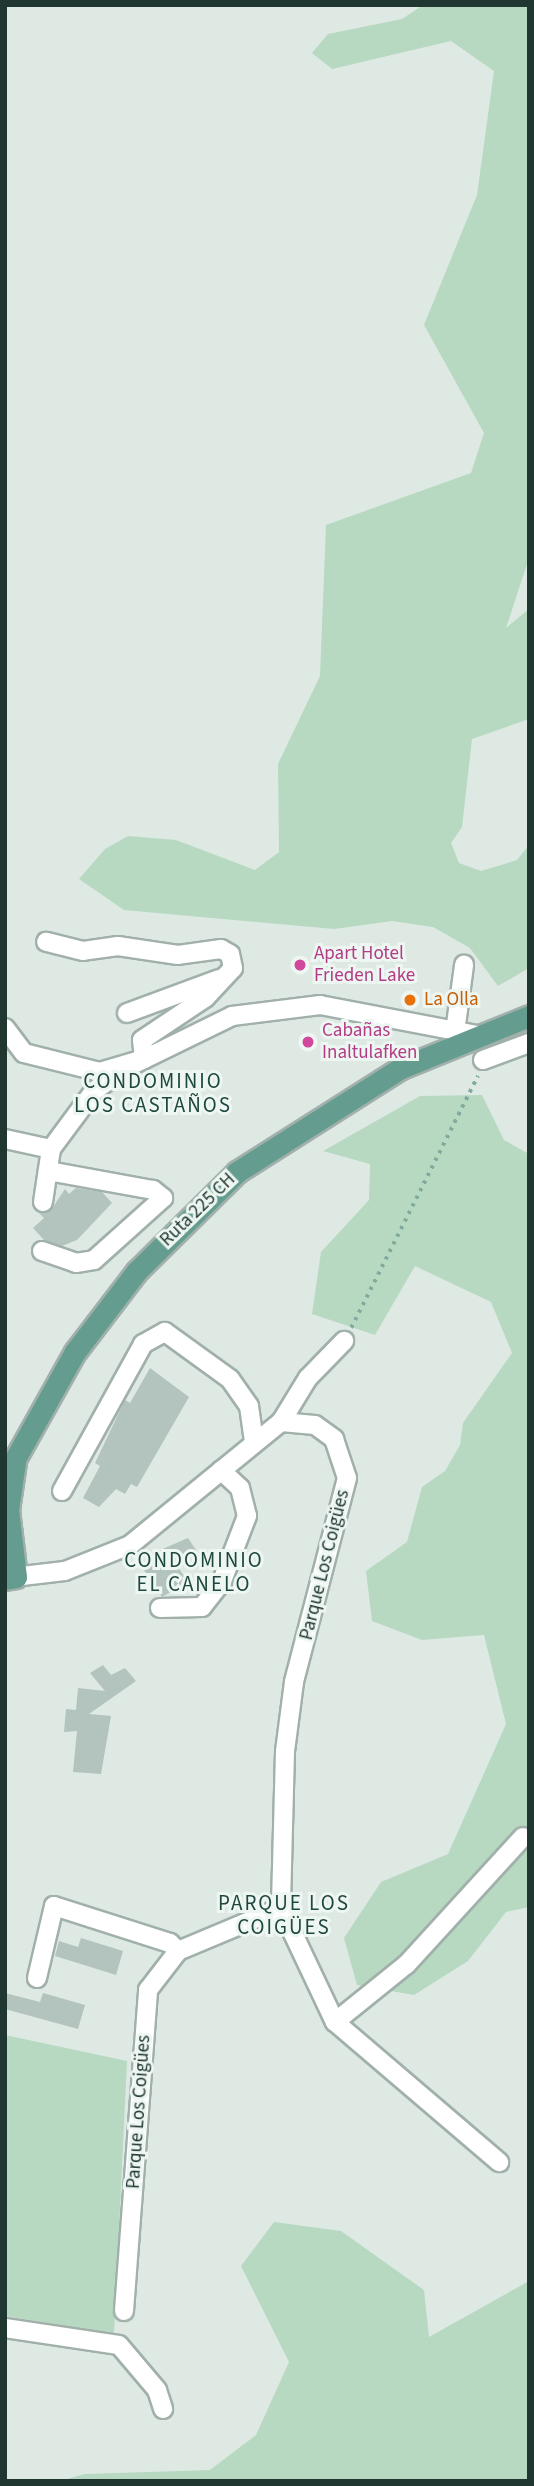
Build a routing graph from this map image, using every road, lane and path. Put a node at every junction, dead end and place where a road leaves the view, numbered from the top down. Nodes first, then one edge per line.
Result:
1 (46, 942) dead end
2 (464, 965) dead end
3 (228, 976) junction
4 (127, 1013) dead end
5 (529, 1016) edge
6 (5, 1028) edge
7 (455, 1032) junction
8 (477, 1035) junction
9 (529, 1043) edge
10 (144, 1059) junction
11 (483, 1060) joint
12 (5, 1139) edge
13 (51, 1149) junction
14 (48, 1171) junction
15 (43, 1202) dead end
16 (42, 1251) dead end
17 (344, 1341) joint
18 (281, 1422) junction
19 (254, 1441) junction
20 (18, 1451) junction
21 (221, 1470) junction
22 (5, 1476) edge
23 (62, 1491) dead end
24 (9, 1578) edge
25 (160, 1608) dead end
26 (523, 1837) dead end
27 (281, 1908) junction
28 (178, 1951) junction
29 (37, 1978) dead end
30 (335, 2022) junction
31 (499, 2162) dead end
32 (124, 2311) dead end
33 (5, 2328) edge
34 (163, 2409) dead end

1 - 3 street
2 - 7 street
3 - 4 street
3 - 10 street
5 - 8 main road, Ruta 225 CH
6 - 10 street
7 - 8 street
7 - 10 street
8 - 20 main road, Ruta 225 CH
9 - 11 street
10 - 13 street
11 - 17 path
12 - 13 street
13 - 14 street
14 - 15 street
14 - 16 street
17 - 18 street
18 - 19 street
18 - 27 street, Parque Los Coigües
19 - 21 street
19 - 23 street
20 - 22 main road, Ruta 225 CH
20 - 24 main road
21 - 24 street
21 - 25 street
26 - 30 street
27 - 28 street, Parque Los Coigües
27 - 30 street, Parque Los Coigües
28 - 29 street
28 - 32 street, Parque Los Coigües
30 - 31 street, Parque Los Coigües
33 - 34 street

